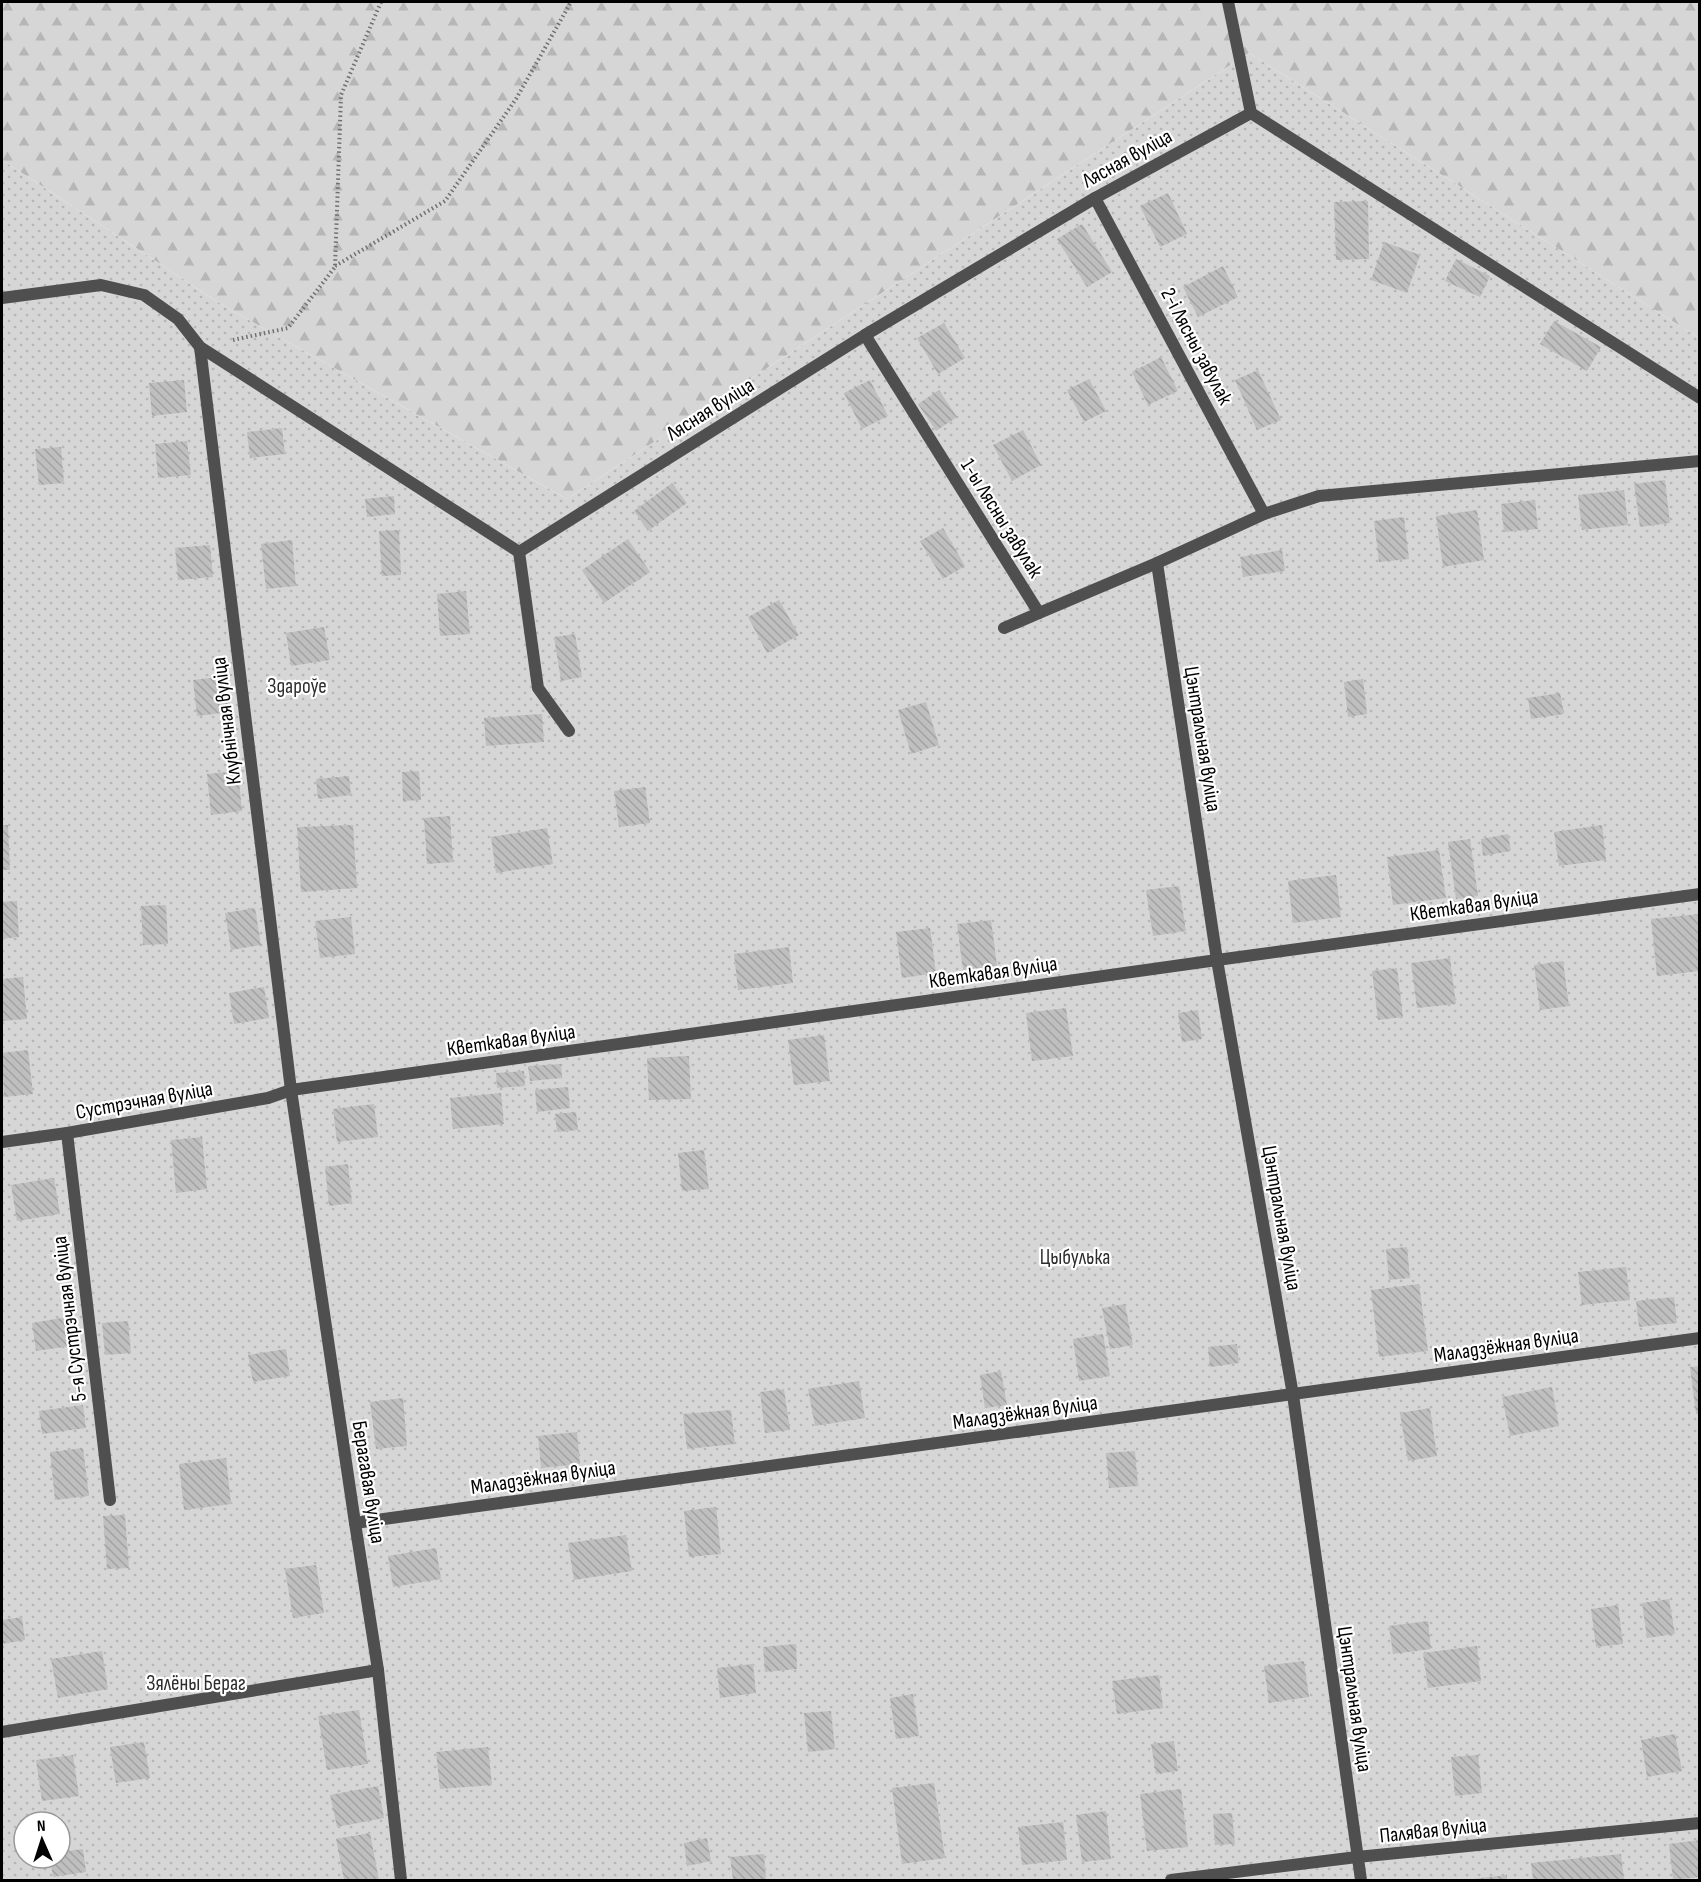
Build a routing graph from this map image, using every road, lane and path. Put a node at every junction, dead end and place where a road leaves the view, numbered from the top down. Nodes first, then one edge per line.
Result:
1 (381, 2) edge
2 (571, 2) edge
3 (1228, 2) edge
4 (1251, 113) junction
5 (1095, 198) junction
6 (335, 267) junction
7 (2, 298) edge
8 (865, 335) junction
9 (200, 347) junction
10 (1700, 398) edge
11 (1700, 461) edge
12 (1264, 514) junction
13 (519, 552) junction
14 (1156, 563) junction
15 (1039, 613) junction
16 (1004, 628) dead end
17 (569, 731) dead end
18 (1700, 894) edge
19 (1217, 960) junction
20 (291, 1090) junction
21 (67, 1133) junction
22 (2, 1142) edge
23 (1700, 1338) edge
24 (1293, 1395) junction
25 (110, 1500) dead end
26 (355, 1523) junction
27 (378, 1670) junction
28 (2, 1732) edge
29 (1700, 1823) edge
30 (1357, 1857) junction
31 (401, 1881) edge
32 (1172, 1881) edge
33 (1361, 1881) edge

1 - 6 path
2 - 6 path
3 - 4 lane
4 - 5 lane, Лясная вуліца
4 - 10 lane
5 - 8 lane, Лясная вуліца
5 - 12 lane, 2-і Лясны завулак
6 - 9 path
7 - 9 lane
8 - 13 lane, Лясная вуліца
8 - 15 lane, 1-ы Лясны завулак
9 - 13 lane
9 - 20 lane, Клубнічная вуліца
11 - 12 lane
12 - 14 lane
13 - 17 lane
14 - 15 lane
14 - 19 lane, Цэнтральная вуліца
15 - 16 lane
18 - 19 lane, Кветкавая вуліца
19 - 20 lane, Кветкавая вуліца
19 - 24 lane, Цэнтральная вуліца
20 - 21 lane, Сустрэчная вуліца
20 - 26 lane, Берагавая вуліца
21 - 22 lane, Сустрэчная вуліца
21 - 25 lane, 5-я Сустрэчная вуліца
23 - 24 lane, Маладзёжная вуліца
24 - 26 lane, Маладзёжная вуліца
24 - 30 lane, Цэнтральная вуліца
26 - 27 lane, Берагавая вуліца
27 - 28 lane
27 - 31 lane, Берагавая вуліца
29 - 30 lane, Палявая вуліца
30 - 32 lane, Палявая вуліца
30 - 33 lane, Цэнтральная вуліца

